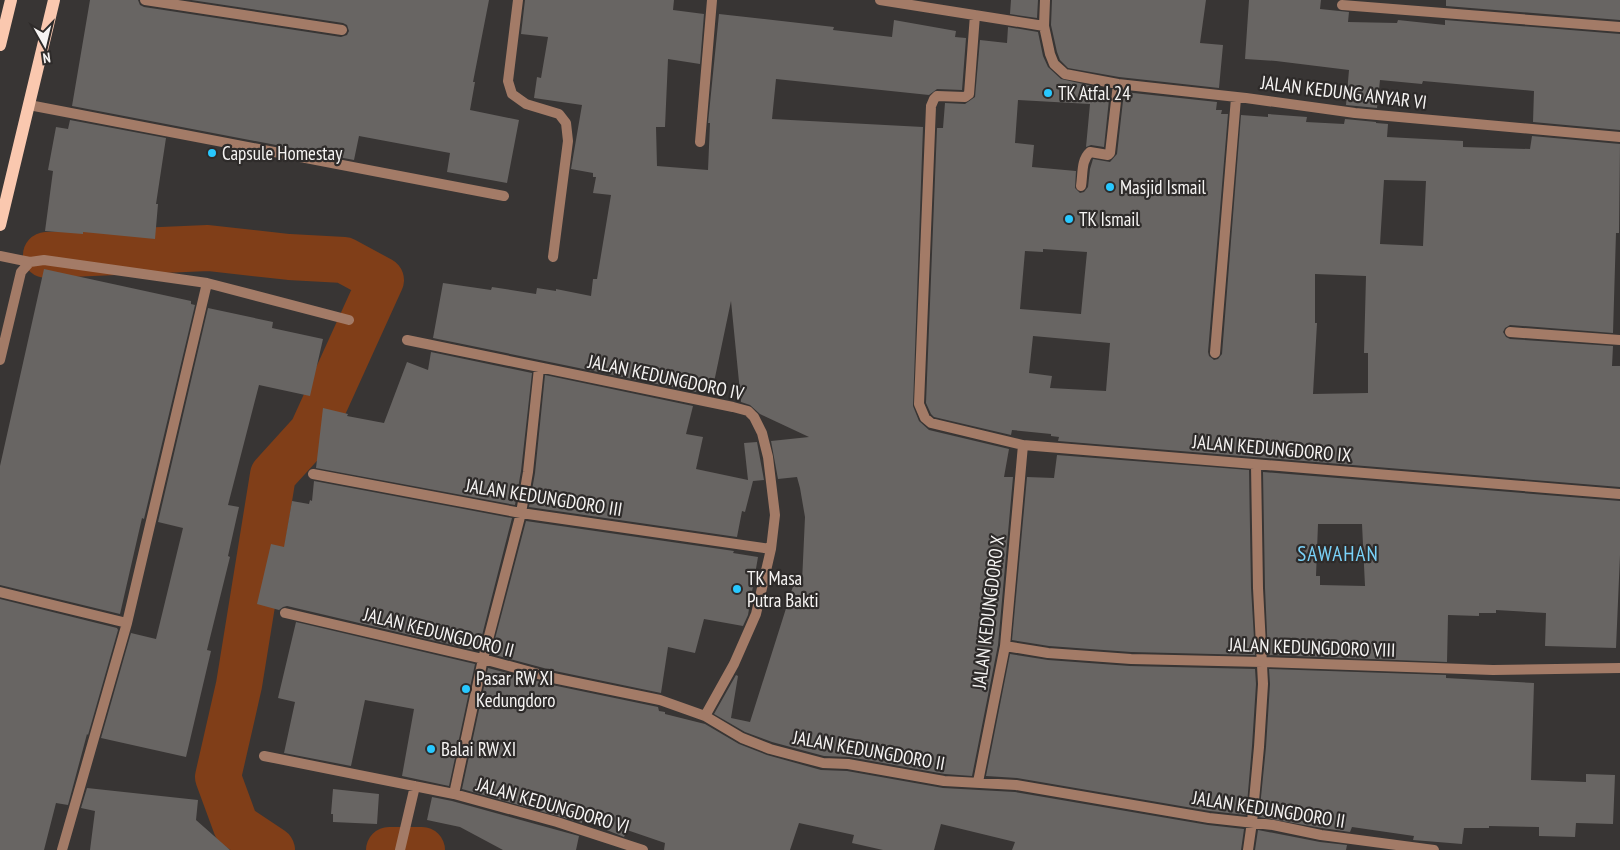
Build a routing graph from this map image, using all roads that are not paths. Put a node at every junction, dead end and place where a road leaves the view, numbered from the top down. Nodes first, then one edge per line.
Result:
1 (54, 0) edge
2 (145, 0) edge
3 (518, 0) edge
4 (712, 0) edge
5 (880, 0) edge
6 (1045, 0) edge
7 (1342, 5) dead end
8 (6, 7) edge
9 (975, 15) junction
10 (1044, 26) junction
11 (1620, 27) edge
12 (342, 30) dead end
13 (0, 45) edge
14 (1118, 84) junction
15 (1236, 98) junction
16 (29, 105) junction
17 (1620, 137) edge
18 (700, 142) dead end
19 (1081, 186) dead end
20 (504, 196) dead end
21 (0, 225) edge
22 (0, 256) edge
23 (553, 258) dead end
24 (30, 262) junction
25 (207, 283) junction
26 (348, 320) dead end
27 (1510, 332) dead end
28 (407, 340) dead end
29 (1620, 340) edge
30 (1215, 353) dead end
31 (0, 360) edge
32 (539, 368) junction
33 (1023, 445) junction
34 (1256, 464) junction
35 (312, 474) dead end
36 (1620, 494) edge
37 (521, 513) junction
38 (771, 549) junction
39 (0, 592) edge
40 (285, 613) dead end
41 (127, 623) junction
42 (1005, 646) junction
43 (483, 659) junction
44 (1262, 662) junction
45 (1620, 668) edge
46 (705, 716) junction
47 (264, 756) dead end
48 (978, 782) junction
49 (415, 786) junction
50 (454, 794) junction
51 (1252, 822) junction
52 (62, 850) edge
53 (400, 850) edge
54 (643, 850) edge
55 (1248, 850) edge
56 (1434, 850) edge

1 - 16 main road
2 - 12 street
3 - 23 street
4 - 18 street
5 - 9 street
6 - 10 street
7 - 11 street
8 - 13 main road
9 - 10 street
9 - 33 street, JALAN KEDUNGDORO IX
10 - 14 street, JALAN KEDUNG ANYAR VI
14 - 15 street, JALAN KEDUNG ANYAR VI
14 - 19 street
15 - 17 street, JALAN KEDUNG ANYAR VI
15 - 30 street
16 - 20 street
16 - 21 main road
22 - 24 street
24 - 25 street
24 - 31 street
25 - 26 street
25 - 41 street
27 - 29 street
28 - 32 street, JALAN KEDUNGDORO IV
32 - 37 street
32 - 38 street, JALAN KEDUNGDORO IV
33 - 34 street, JALAN KEDUNGDORO IX
33 - 42 street, JALAN KEDUNGDORO X
34 - 36 street, JALAN KEDUNGDORO IX
34 - 44 street
35 - 37 street, JALAN KEDUNGDORO III
37 - 38 street, JALAN KEDUNGDORO III
37 - 43 street
38 - 46 street, JALAN KEDUNGDORO IV
39 - 41 street
40 - 43 street, JALAN KEDUNGDORO II
41 - 52 street
42 - 44 street, JALAN KEDUNGDORO VIII
42 - 48 street, JALAN KEDUNGDORO X
43 - 46 street, JALAN KEDUNGDORO II
43 - 50 street
44 - 45 street, JALAN KEDUNGDORO VIII
44 - 51 street
46 - 48 street, JALAN KEDUNGDORO II
47 - 49 street, JALAN KEDUNGDORO VI
48 - 51 street, JALAN KEDUNGDORO II
49 - 50 street, JALAN KEDUNGDORO VI
49 - 53 street
50 - 54 street, JALAN KEDUNGDORO VI
51 - 55 street
51 - 56 street, JALAN KEDUNGDORO II

